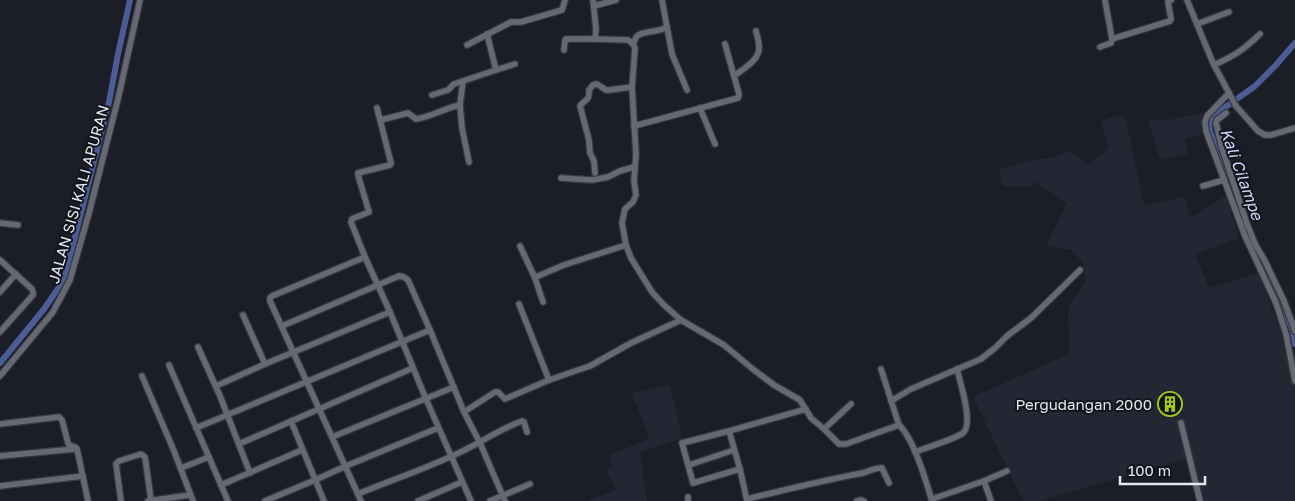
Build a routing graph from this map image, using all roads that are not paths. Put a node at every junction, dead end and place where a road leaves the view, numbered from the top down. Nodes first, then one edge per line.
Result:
1 (140, 0) edge
2 (564, 0) edge
3 (616, 0) edge
4 (662, 0) edge
5 (1105, 0) edge
6 (1171, 0) edge
7 (1187, 0) edge
8 (593, 3) edge
9 (1229, 12) dead end
10 (1197, 24) junction
11 (667, 27) junction
12 (756, 31) dead end
13 (486, 34) junction
14 (1260, 34) dead end
15 (595, 39) junction
16 (1112, 39) junction
17 (633, 44) junction
18 (725, 44) dead end
19 (467, 45) dead end
20 (1100, 47) dead end
21 (564, 50) dead end
22 (515, 64) dead end
23 (1214, 65) junction
24 (496, 70) junction
25 (734, 76) junction
26 (463, 82) junction
27 (632, 87) junction
28 (688, 90) dead end
29 (432, 95) dead end
30 (1230, 95) junction
31 (460, 105) junction
32 (377, 108) dead end
33 (700, 108) junction
34 (1226, 113) dead end
35 (381, 120) junction
36 (634, 126) junction
37 (1295, 128) edge
38 (715, 144) dead end
39 (469, 162) dead end
40 (634, 167) junction
41 (594, 173) dead end
42 (561, 178) dead end
43 (1224, 180) junction
44 (1203, 186) dead end
45 (0, 223) edge
46 (18, 225) dead end
47 (1248, 235) junction
48 (626, 245) junction
49 (520, 246) dead end
50 (365, 257) junction
51 (0, 260) edge
52 (1261, 261) junction
53 (1080, 270) dead end
54 (16, 274) junction
55 (535, 278) junction
56 (377, 285) junction
57 (0, 292) edge
58 (543, 302) dead end
59 (519, 304) dead end
60 (390, 312) junction
61 (243, 315) dead end
62 (681, 320) junction
63 (282, 326) junction
64 (430, 330) junction
65 (1295, 331) edge
66 (0, 332) edge
67 (401, 342) junction
68 (198, 347) dead end
69 (294, 352) junction
70 (266, 364) junction
71 (170, 365) dead end
72 (413, 368) junction
73 (957, 368) junction
74 (881, 369) dead end
75 (0, 376) edge
76 (142, 376) dead end
77 (549, 380) junction
78 (306, 381) junction
79 (1295, 381) edge
80 (216, 386) junction
81 (454, 387) junction
82 (426, 399) junction
83 (891, 401) junction
84 (851, 404) dead end
85 (320, 410) junction
86 (806, 410) junction
87 (464, 412) junction
88 (228, 415) junction
89 (292, 421) junction
90 (1181, 423) dead end
91 (0, 424) edge
92 (899, 426) junction
93 (196, 428) junction
94 (438, 428) junction
95 (824, 429) junction
96 (729, 431) junction
97 (527, 432) dead end
98 (332, 437) junction
99 (480, 443) junction
100 (239, 444) junction
101 (77, 449) junction
102 (302, 450) junction
103 (734, 450) junction
104 (915, 452) junction
105 (0, 456) edge
106 (208, 457) junction
107 (452, 457) junction
108 (689, 465) junction
109 (346, 466) junction
110 (180, 468) junction
111 (740, 469) junction
112 (1007, 470) dead end
113 (250, 473) junction
114 (83, 476) junction
115 (316, 480) junction
116 (984, 481) junction
117 (462, 482) junction
118 (889, 483) dead end
119 (530, 484) dead end
120 (221, 485) junction
121 (0, 486) edge
122 (358, 494) junction
123 (192, 498) edge
124 (504, 498) edge
125 (747, 500) edge
126 (932, 500) edge
127 (88, 501) edge
128 (121, 501) edge
129 (150, 501) edge
130 (228, 501) edge
131 (266, 501) edge
132 (324, 501) edge
133 (361, 501) edge
134 (418, 501) edge
135 (471, 501) edge
136 (490, 501) edge
137 (857, 501) edge
138 (864, 501) edge
139 (991, 501) edge
140 (1200, 501) edge

1 - 75 street, JALAN SISI KALI APURAN
2 - 13 street
3 - 8 street
4 - 11 street
5 - 16 street
6 - 16 street
7 - 10 street
8 - 15 street
9 - 10 street
10 - 23 street
11 - 17 street
11 - 28 street
12 - 25 street
13 - 19 street
13 - 24 street
14 - 23 street
15 - 17 street
15 - 21 street
16 - 20 street
17 - 27 street
18 - 25 street
22 - 24 street
23 - 30 street
24 - 26 street
25 - 33 street
26 - 29 street
26 - 31 street
27 - 36 street
27 - 41 street
30 - 37 street
30 - 43 street
31 - 35 street
31 - 39 street
32 - 35 street
33 - 36 street
33 - 38 street
34 - 47 street
35 - 50 street
36 - 40 street
40 - 42 street
40 - 48 street
43 - 44 street
43 - 47 street
45 - 46 street
47 - 52 street
48 - 55 street
48 - 62 street
49 - 55 street
50 - 56 street
50 - 63 street
51 - 54 street
52 - 65 street
52 - 79 street
53 - 73 street
54 - 57 street
54 - 66 street
55 - 58 street
56 - 60 street
56 - 63 street
56 - 64 street
59 - 77 street
60 - 67 street
60 - 69 street
61 - 70 street
62 - 77 street
62 - 86 street
63 - 69 street
64 - 67 street
64 - 81 street
67 - 72 street
67 - 78 street
68 - 80 street
69 - 70 street
69 - 78 street
70 - 80 street
71 - 93 street
72 - 82 street
72 - 85 street
73 - 83 street
73 - 104 street
74 - 83 street
76 - 110 street
77 - 87 street
78 - 85 street
78 - 88 street
80 - 88 street
81 - 82 street
81 - 87 street
82 - 94 street
82 - 98 street
83 - 92 street
84 - 95 street
85 - 89 street
85 - 98 street
86 - 95 street
86 - 96 street
87 - 99 street
88 - 93 street
88 - 100 street
89 - 100 street
89 - 102 street
90 - 140 street
91 - 101 street
92 - 95 street
92 - 104 street
93 - 106 street
94 - 107 street
94 - 109 street
96 - 103 street
96 - 108 street
97 - 99 street
98 - 109 street
99 - 107 street
99 - 124 street
100 - 113 street
101 - 105 street
101 - 114 street
102 - 113 street
102 - 115 street
103 - 108 street
103 - 111 street
104 - 126 street
106 - 110 street
106 - 120 street
107 - 117 street
107 - 122 street
108 - 111 street
109 - 115 street
109 - 122 street
110 - 123 street
111 - 125 street
112 - 116 street
113 - 120 street
114 - 121 street
114 - 127 street
115 - 131 street
115 - 132 street
116 - 126 street
116 - 139 street
117 - 134 street
117 - 135 street
118 - 125 street
119 - 124 street
120 - 130 street
122 - 133 street
123 - 129 street
124 - 136 street
128 - 129 street
137 - 138 street

